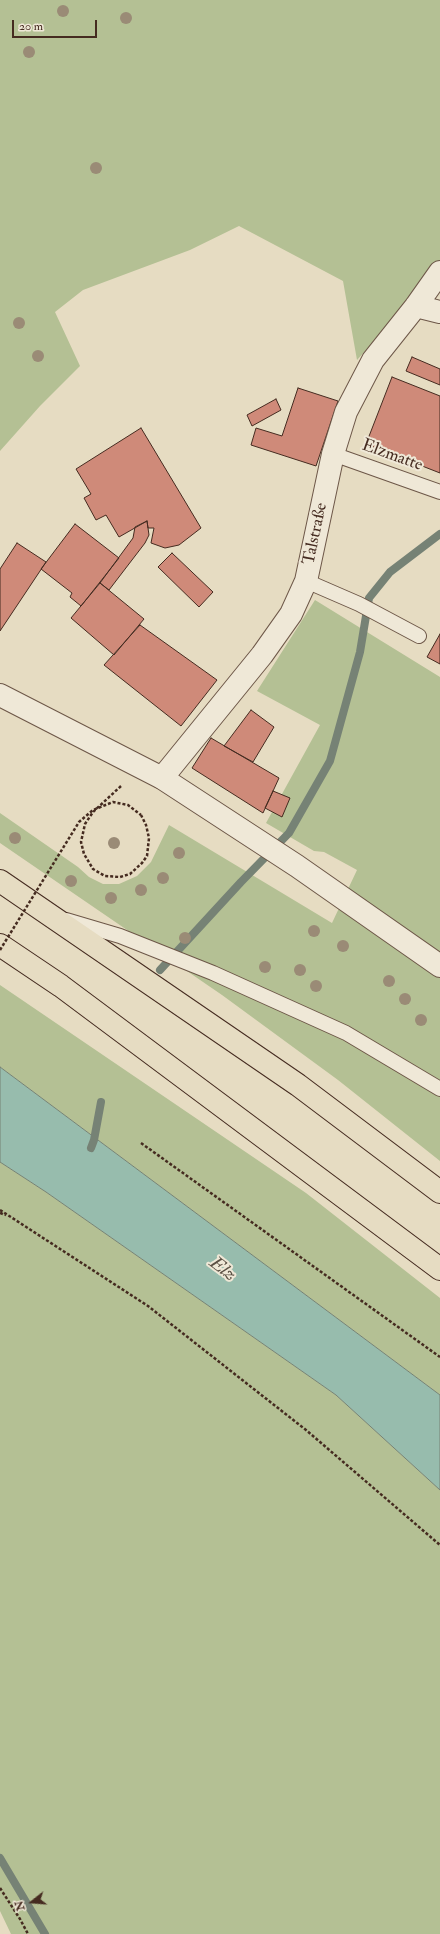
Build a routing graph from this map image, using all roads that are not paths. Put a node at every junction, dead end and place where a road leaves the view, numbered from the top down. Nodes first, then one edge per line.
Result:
1 (440, 272) edge
2 (416, 306) junction
3 (440, 312) edge
4 (333, 454) junction
5 (440, 492) edge
6 (306, 581) junction
7 (419, 636) dead end
8 (0, 695) edge
9 (162, 778) junction
10 (0, 880) edge
11 (51, 915) junction
12 (0, 946) edge
13 (440, 966) edge
14 (440, 1089) edge
15 (440, 1192) edge
16 (440, 1269) edge

1 - 2 street, Talstraße
2 - 3 street
2 - 4 street, Talstraße
4 - 5 lane, Elzmatte
4 - 6 street, Talstraße
6 - 7 lane
6 - 9 street, Talstraße
8 - 9 street
9 - 13 street
10 - 11 highway
11 - 14 lane
11 - 15 highway
12 - 16 highway

